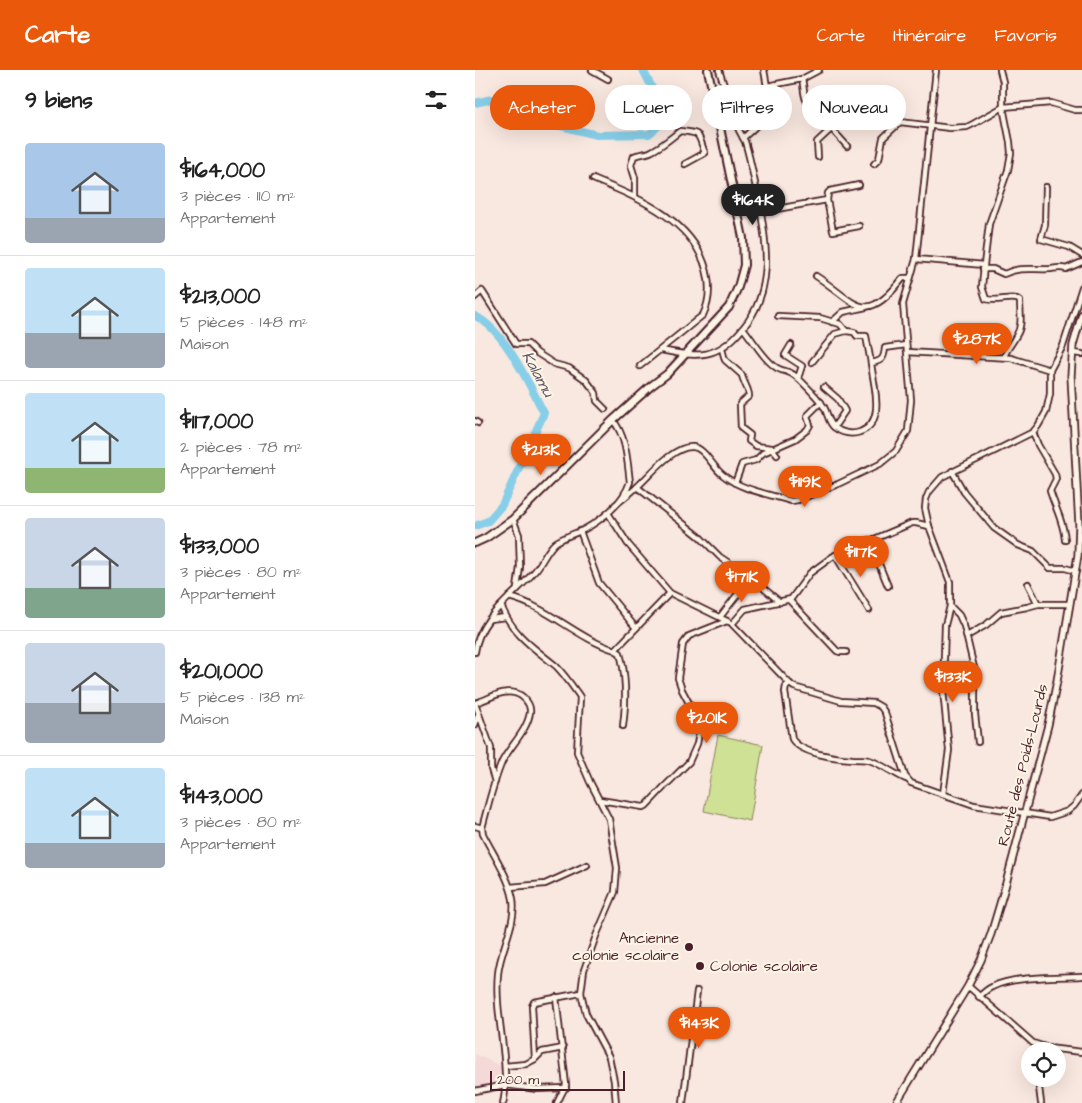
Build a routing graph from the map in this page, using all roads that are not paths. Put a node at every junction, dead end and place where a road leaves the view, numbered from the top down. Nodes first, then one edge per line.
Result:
1 (592, 70) edge
2 (708, 70) edge
3 (719, 70) edge
4 (764, 70) edge
5 (819, 70) edge
6 (936, 70) edge
7 (1001, 70) edge
8 (608, 79) dead end
9 (803, 79) junction
10 (767, 85) edge
11 (772, 85) edge
12 (803, 85) edge
13 (1003, 107) junction
14 (1082, 110) edge
15 (906, 123) edge
16 (930, 126) junction
17 (751, 130) edge
18 (831, 130) joint
19 (892, 130) edge
20 (743, 138) junction
21 (847, 146) dead end
22 (818, 157) dead end
23 (685, 164) dead end
24 (874, 164) dead end
25 (593, 179) dead end
26 (859, 185) dead end
27 (1047, 187) dead end
28 (635, 196) junction
29 (827, 200) junction
30 (761, 212) junction
31 (859, 226) dead end
32 (1082, 255) edge
33 (916, 259) junction
34 (1082, 262) edge
35 (983, 267) junction
36 (912, 271) junction
37 (816, 276) dead end
38 (1082, 287) edge
39 (475, 297) edge
40 (868, 306) junction
41 (1082, 314) edge
42 (778, 316) dead end
43 (832, 322) junction
44 (743, 328) junction
45 (846, 331) junction
46 (906, 344) junction
47 (791, 345) dead end
48 (722, 349) junction
49 (661, 350) junction
50 (907, 352) junction
51 (1072, 353) junction
52 (1082, 354) edge
53 (686, 355) junction
54 (1004, 357) junction
55 (812, 362) dead end
56 (871, 363) junction
57 (640, 366) dead end
58 (1050, 370) junction
59 (798, 378) junction
60 (824, 387) dead end
61 (821, 402) junction
62 (605, 409) dead end
63 (613, 420) junction
64 (834, 427) junction
65 (1033, 432) junction
66 (772, 448) junction
67 (777, 455) dead end
68 (952, 471) junction
69 (735, 483) junction
70 (637, 487) junction
71 (615, 505) junction
72 (608, 512) junction
73 (513, 519) junction
74 (929, 526) junction
75 (580, 531) junction
76 (869, 540) junction
77 (1065, 540) dead end
78 (475, 543) edge
79 (835, 555) junction
80 (1076, 571) junction
81 (751, 577) junction
82 (1028, 584) dead end
83 (888, 586) dead end
84 (517, 588) junction
85 (670, 593) junction
86 (509, 597) junction
87 (789, 600) junction
88 (780, 602) junction
89 (1038, 604) junction
90 (1070, 604) junction
91 (501, 606) junction
92 (950, 606) junction
93 (869, 610) dead end
94 (506, 617) junction
95 (720, 617) junction
96 (489, 619) junction
97 (727, 621) junction
98 (733, 624) junction
99 (636, 628) junction
100 (967, 636) junction
101 (615, 650) junction
102 (475, 652) edge
103 (846, 652) dead end
104 (790, 684) junction
105 (479, 713) junction
106 (475, 725) edge
107 (623, 726) dead end
108 (978, 742) dead end
109 (907, 779) junction
110 (495, 782) junction
111 (943, 794) junction
112 (1082, 794) edge
113 (600, 800) junction
114 (1025, 812) junction
115 (475, 826) edge
116 (482, 828) junction
117 (587, 865) dead end
118 (510, 887) junction
119 (1082, 976) edge
120 (968, 986) junction
121 (697, 991) dead end
122 (581, 993) junction
123 (556, 997) junction
124 (979, 997) junction
125 (1032, 1042) edge
126 (563, 1048) junction
127 (1066, 1050) edge
128 (1082, 1052) edge
129 (535, 1058) junction
130 (505, 1066) junction
131 (505, 1085) junction
132 (1038, 1087) edge
133 (566, 1088) junction
134 (475, 1091) edge
135 (503, 1103) edge
136 (557, 1103) edge
137 (615, 1103) edge
138 (683, 1103) edge
139 (896, 1103) edge
140 (1041, 1103) edge

1 - 8 street
2 - 53 main road
3 - 20 street
4 - 10 street
5 - 9 street
6 - 16 street
7 - 13 street
9 - 11 street
9 - 12 street
13 - 14 street
13 - 16 street
13 - 35 street
15 - 16 street
16 - 33 street
17 - 20 street
18 - 21 street
18 - 22 street
19 - 24 street
20 - 30 street
23 - 28 street
25 - 28 street
26 - 29 street
27 - 32 street
28 - 49 street
29 - 30 street
29 - 31 street
30 - 44 street
33 - 35 street
33 - 36 street
34 - 35 street
35 - 54 street
36 - 40 street
36 - 46 street
37 - 40 street
38 - 58 street
39 - 62 street
40 - 43 street
41 - 51 street, Route des Poids-Lourds
42 - 43 street
43 - 45 street
44 - 48 street
44 - 59 street
45 - 55 street
45 - 56 street
46 - 50 street
46 - 56 street
47 - 59 street
48 - 53 street
48 - 66 street
49 - 53 street
49 - 57 street
50 - 54 street
50 - 69 street
51 - 52 street
51 - 80 street, Route des Poids-Lourds
53 - 63 main road
54 - 58 street
56 - 64 street
58 - 65 street
59 - 61 street
60 - 64 street
61 - 64 street
61 - 66 street
63 - 71 street
63 - 73 main road
65 - 68 street
65 - 77 street
66 - 67 street
66 - 69 street
68 - 74 street
68 - 80 street
69 - 70 street
70 - 71 street
70 - 81 street
71 - 72 street
72 - 75 street
72 - 85 street
73 - 78 main road
73 - 84 street
74 - 76 street
74 - 92 street
75 - 84 street
75 - 99 street
76 - 79 street
76 - 83 street
79 - 87 street
79 - 93 street
80 - 90 street, Route des Poids-Lourds
81 - 88 street
81 - 95 street
82 - 89 street
84 - 86 street
85 - 95 street
85 - 99 street
86 - 91 street
86 - 101 street
87 - 88 street
87 - 103 street
88 - 98 street
89 - 90 street
89 - 100 street
90 - 114 street, Route des Poids-Lourds
91 - 94 street
91 - 96 street
92 - 100 street
92 - 111 street
94 - 96 street
94 - 113 street
95 - 97 street
96 - 102 street
97 - 98 street
97 - 113 street
98 - 104 street
99 - 101 street
100 - 108 street
101 - 107 street
104 - 109 street
104 - 109 street
105 - 106 street
105 - 110 street
105 - 110 street
109 - 111 street
110 - 116 street
111 - 114 street
112 - 114 street
113 - 122 street
114 - 120 street, Route des Poids-Lourds
115 - 116 street
116 - 118 street
117 - 118 street
118 - 130 street
119 - 124 street
120 - 124 street
120 - 139 street, Route des Poids-Lourds
121 - 138 street
122 - 123 street
122 - 137 street
123 - 126 street
123 - 129 street
124 - 125 street
126 - 129 street
126 - 133 street
127 - 128 street
129 - 130 street
130 - 131 street
131 - 133 street
131 - 134 street
131 - 135 street
132 - 140 street
133 - 136 street

